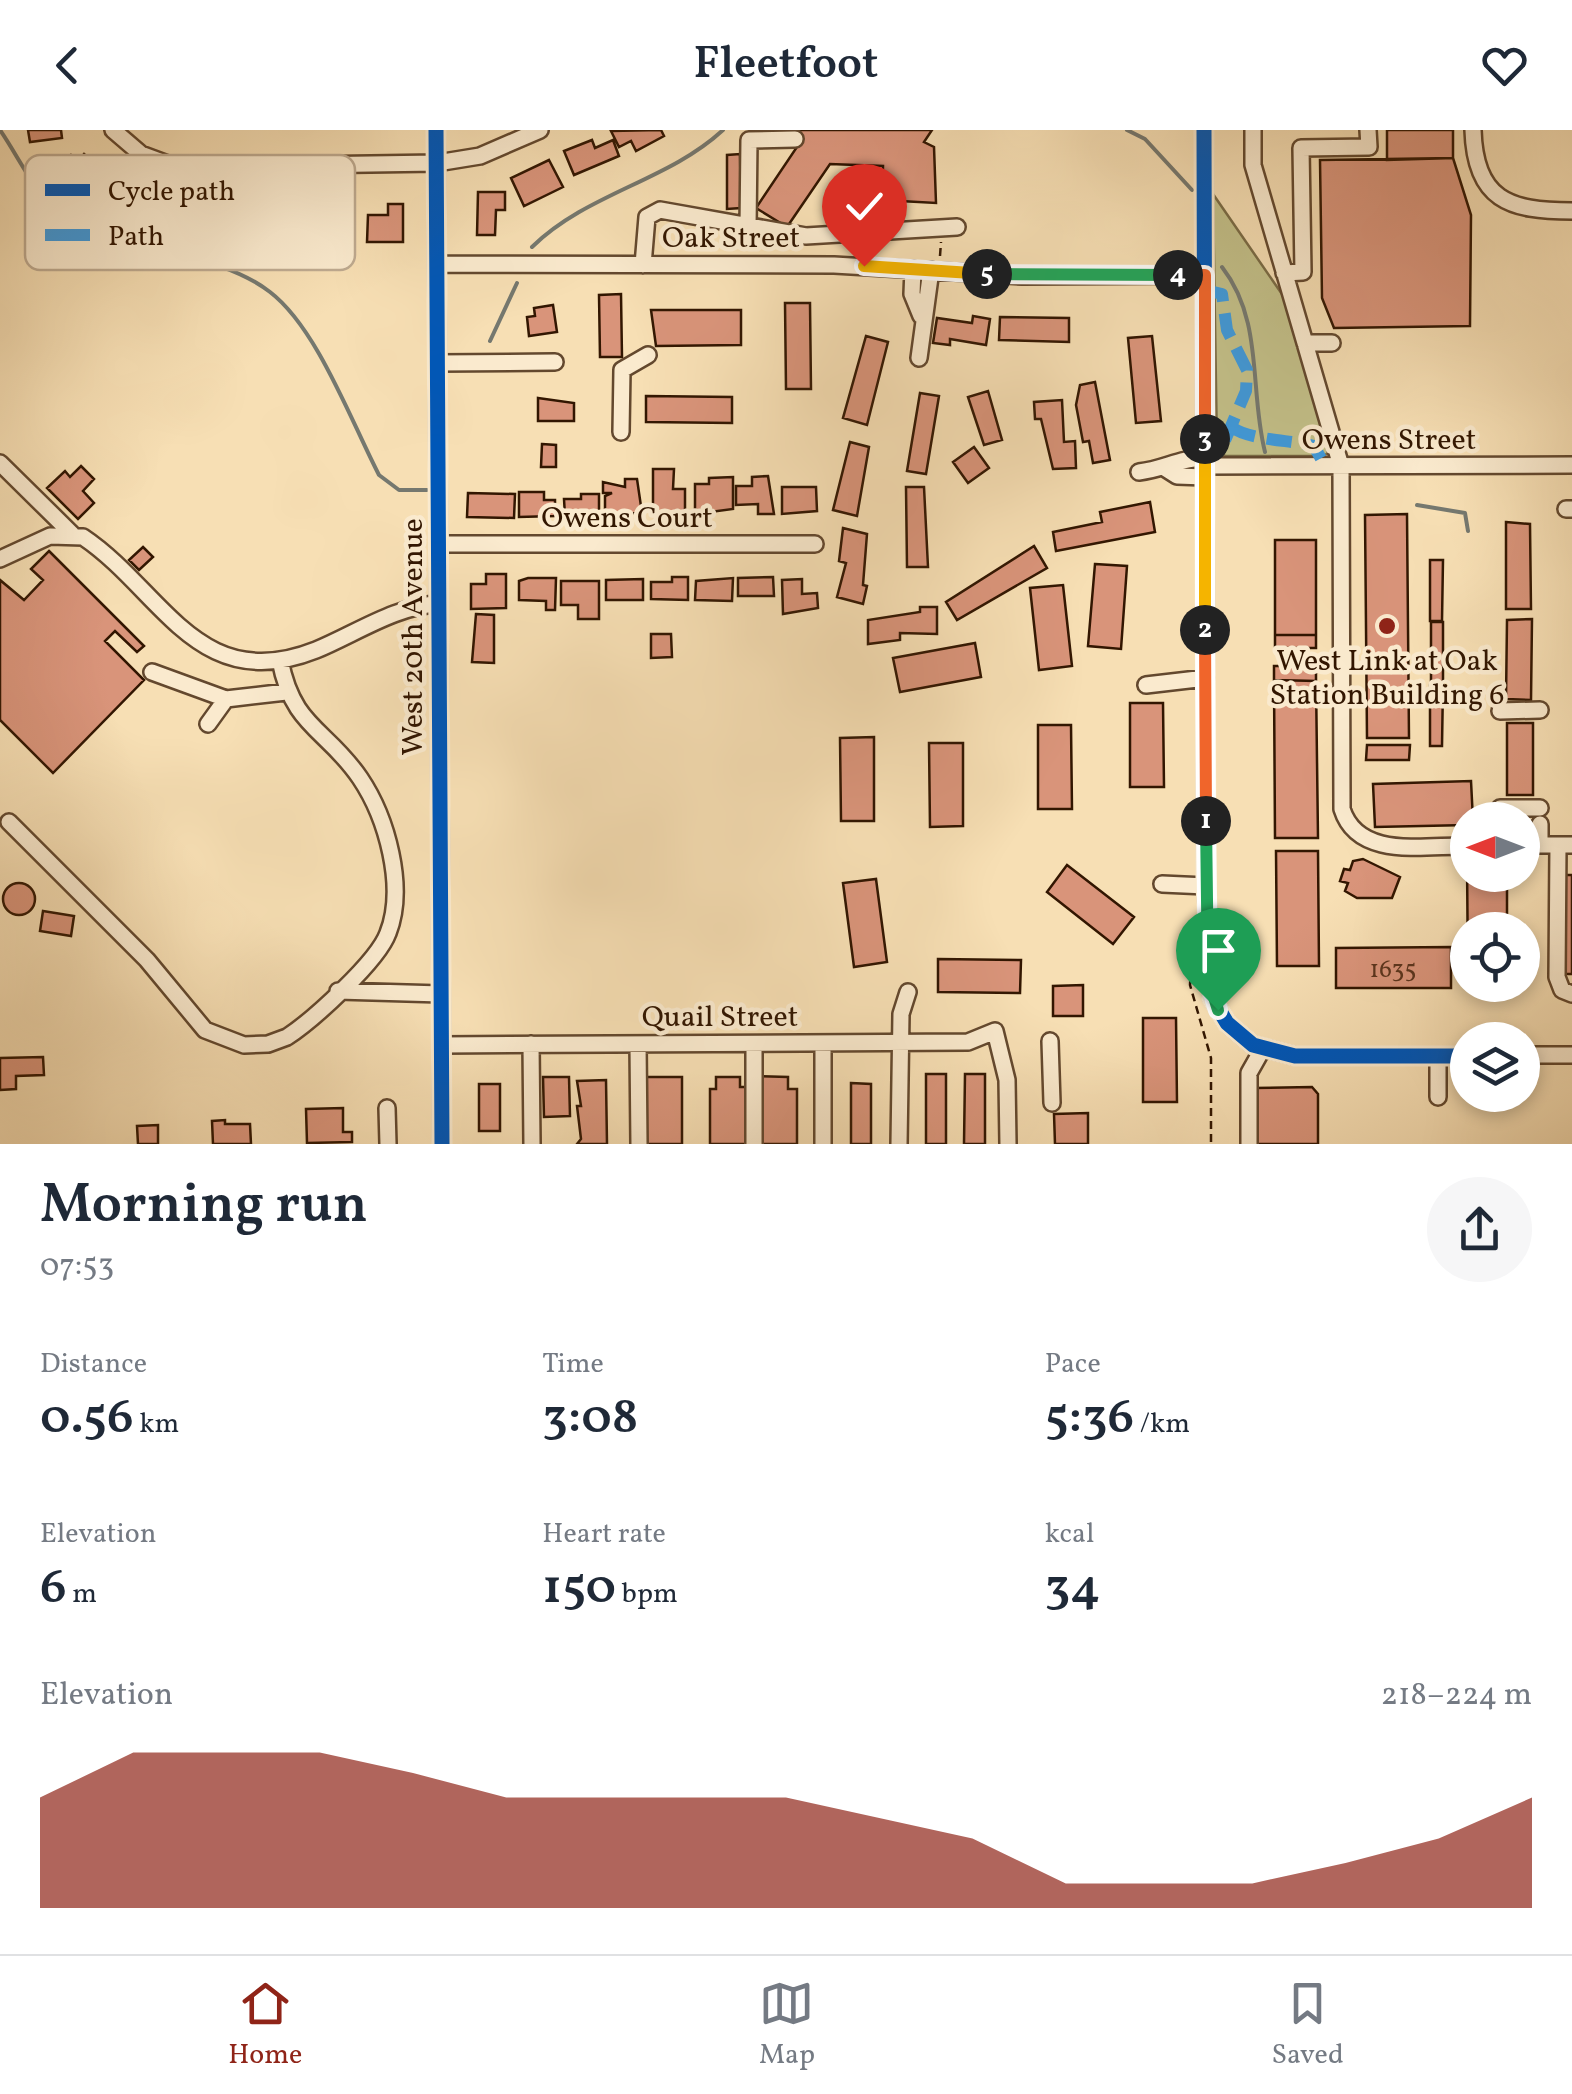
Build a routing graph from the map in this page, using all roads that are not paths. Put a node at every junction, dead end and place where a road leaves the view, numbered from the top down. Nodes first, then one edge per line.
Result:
1 (113, 130) edge
2 (436, 130) edge
3 (540, 130) edge
4 (1204, 130) edge
5 (1253, 130) edge
6 (1368, 130) edge
7 (1473, 130) edge
8 (795, 139) dead end
9 (144, 155) edge
10 (436, 163) junction
11 (355, 164) edge
12 (1572, 211) edge
13 (957, 226) dead end
14 (748, 228) junction
15 (437, 264) junction
16 (643, 264) junction
17 (913, 269) junction
18 (930, 270) junction
19 (1284, 273) junction
20 (1205, 275) junction
21 (921, 316) junction
22 (1305, 343) junction
23 (1332, 343) dead end
24 (648, 355) dead end
25 (919, 358) dead end
26 (438, 362) junction
27 (555, 362) dead end
28 (621, 432) dead end
29 (0, 462) edge
30 (1341, 466) junction
31 (1572, 466) edge
32 (1205, 467) junction
33 (1140, 472) dead end
34 (72, 534) junction
35 (439, 544) junction
36 (815, 544) dead end
37 (0, 559) edge
38 (439, 604) junction
39 (280, 660) junction
40 (152, 672) dead end
41 (1206, 678) junction
42 (1146, 685) dead end
43 (286, 692) junction
44 (226, 699) junction
45 (1540, 710) dead end
46 (1500, 711) dead end
47 (208, 724) dead end
48 (9, 822) dead end
49 (1540, 845) edge
50 (1565, 845) edge
51 (1450, 846) edge
52 (1162, 884) dead end
53 (1206, 886) junction
54 (338, 990) junction
55 (908, 992) dead end
56 (441, 994) junction
57 (1572, 994) edge
58 (1050, 1041) dead end
59 (900, 1042) junction
60 (442, 1044) junction
61 (530, 1044) junction
62 (638, 1044) junction
63 (754, 1044) junction
64 (823, 1044) junction
65 (1262, 1050) junction
66 (1572, 1055) edge
67 (1438, 1056) junction
68 (1450, 1056) edge
69 (1540, 1056) edge
70 (1438, 1096) dead end
71 (1052, 1103) dead end
72 (387, 1108) dead end
73 (388, 1144) edge
74 (442, 1144) edge
75 (532, 1144) edge
76 (639, 1144) edge
77 (754, 1144) edge
78 (823, 1144) edge
79 (899, 1144) edge
80 (1008, 1144) edge
81 (1249, 1144) edge

1 - 9 street
2 - 10 street, West 20th Avenue
3 - 10 street
4 - 20 street
5 - 19 street
6 - 19 street
7 - 12 street
8 - 14 street
10 - 11 street
10 - 15 street, West 20th Avenue
13 - 14 street
14 - 16 street
15 - 16 street, Oak Street
15 - 26 street, West 20th Avenue
16 - 17 street, Oak Street
17 - 18 street, Oak Street
17 - 21 street
18 - 20 street, Oak Street
18 - 21 street
19 - 22 street
20 - 32 street
21 - 25 street
22 - 23 street
22 - 30 street
24 - 28 street
26 - 27 street
26 - 35 street, West 20th Avenue
29 - 34 street
30 - 31 street, Owens Street
30 - 32 street, Owens Street
30 - 51 street
32 - 33 street, Owens Street
32 - 41 street
34 - 37 street
34 - 39 street
35 - 36 street, Owens Court
35 - 38 street, West 20th Avenue
38 - 39 street
38 - 56 street, West 20th Avenue
39 - 43 street
40 - 44 street
41 - 42 street
41 - 53 street
43 - 44 street
43 - 54 street
44 - 47 street
45 - 46 street
48 - 54 street
49 - 50 street
50 - 57 street
52 - 53 street
53 - 65 street
54 - 56 street
55 - 59 street
56 - 60 street, West 20th Avenue
58 - 71 street
59 - 64 street, Quail Street
59 - 79 street
59 - 80 street, Quail Street
60 - 61 street, Quail Street
60 - 74 street, West 20th Avenue
61 - 62 street, Quail Street
61 - 75 street
62 - 63 street, Quail Street
62 - 76 street
63 - 64 street, Quail Street
63 - 77 street
64 - 78 street
65 - 67 street
65 - 81 street
66 - 69 street
67 - 68 street
67 - 70 street
72 - 73 street

